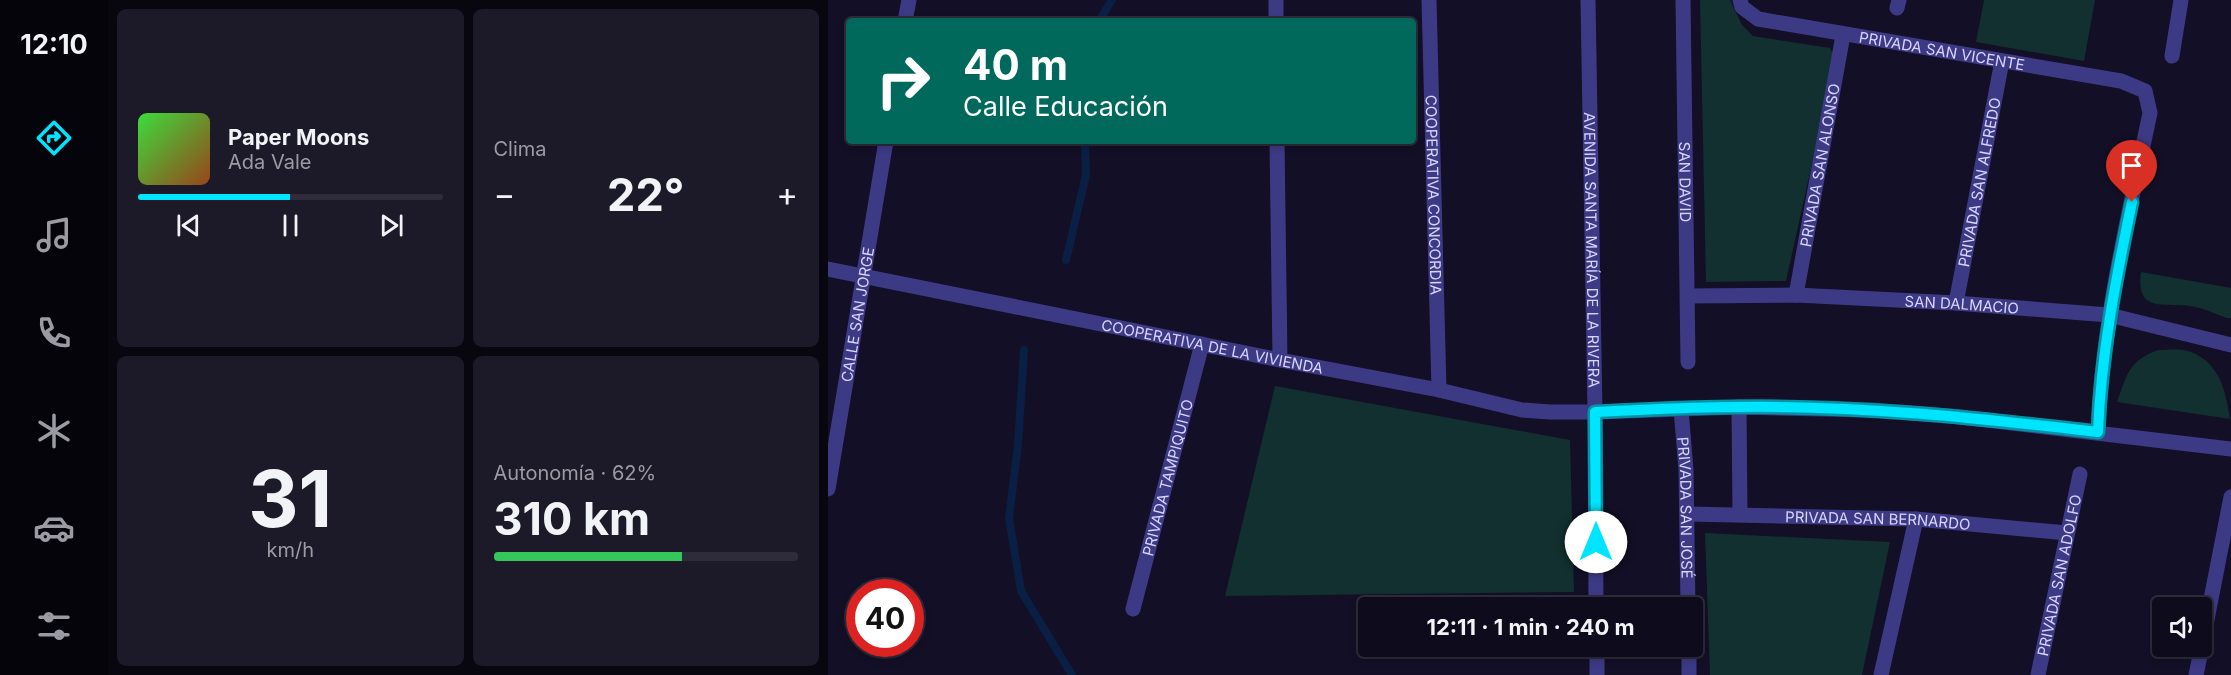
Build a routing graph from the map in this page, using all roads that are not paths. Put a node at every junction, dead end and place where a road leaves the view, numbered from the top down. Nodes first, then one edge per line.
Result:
1 (909, 0) edge
2 (1276, 0) edge
3 (1429, 0) edge
4 (1588, 0) edge
5 (1683, 0) edge
6 (2181, 0) edge
7 (1741, 4) edge
8 (906, 18) edge
9 (1276, 18) edge
10 (1843, 35) junction
11 (2172, 56) dead end
12 (2002, 61) junction
13 (886, 144) edge
14 (1277, 144) edge
15 (828, 269) edge
16 (864, 276) junction
17 (1796, 295) junction
18 (1689, 296) junction
19 (1956, 303) junction
20 (2109, 315) junction
21 (1202, 344) junction
22 (2231, 345) edge
23 (1280, 360) junction
24 (1688, 362) dead end
25 (1439, 390) junction
26 (1739, 407) junction
27 (1681, 409) junction
28 (1595, 412) junction
29 (2098, 432) junction
30 (2231, 449) edge
31 (2080, 474) dead end
32 (828, 489) edge
33 (2231, 497) edge
34 (1688, 514) junction
35 (1740, 514) junction
36 (1916, 519) junction
37 (2067, 533) junction
38 (2226, 556) edge
39 (1596, 597) edge
40 (1688, 597) edge
41 (2212, 608) edge
42 (1133, 609) dead end
43 (1597, 657) edge
44 (1689, 657) edge
45 (2200, 657) edge
46 (1597, 675) edge
47 (1689, 675) edge
48 (1881, 675) edge
49 (2038, 675) edge
50 (2196, 675) edge

1 - 8 street
2 - 9 street
3 - 25 street, COOPERATIVA CONCORDIA
4 - 28 street, AVENIDA SANTA MARÍA DE LA RIVERA
5 - 18 street, SAN DAVID
6 - 11 street
7 - 10 street, PRIVADA SAN VICENTE
10 - 12 street, PRIVADA SAN VICENTE
10 - 17 street, PRIVADA SAN ALONSO
12 - 19 street, PRIVADA SAN ALFREDO
12 - 20 street, PRIVADA SAN VICENTE
13 - 16 street, CALLE SAN JORGE
14 - 23 street
15 - 16 street, COOPERATIVA DE LA VIVIENDA
16 - 21 street, COOPERATIVA DE LA VIVIENDA
16 - 32 street, CALLE SAN JORGE
17 - 18 street, SAN DALMACIO
17 - 19 street, SAN DALMACIO
18 - 24 street, SAN DAVID
19 - 20 street, SAN DALMACIO
20 - 22 street, SAN DALMACIO
20 - 29 street
21 - 23 street, COOPERATIVA DE LA VIVIENDA
21 - 42 street, PRIVADA TAMPIQUITO
23 - 25 street, COOPERATIVA DE LA VIVIENDA
25 - 28 street, COOPERATIVA DE LA VIVIENDA
26 - 27 street, COOPERATIVA DE LA VIVIENDA
26 - 29 street, COOPERATIVA DE LA VIVIENDA
26 - 35 street
27 - 28 street, COOPERATIVA DE LA VIVIENDA
27 - 34 street, PRIVADA SAN JOSÉ
28 - 39 street, AVENIDA SANTA MARÍA DE LA RIVERA
29 - 30 street, COOPERATIVA DE LA VIVIENDA
31 - 37 street, PRIVADA SAN ADOLFO
33 - 38 street
34 - 35 street, PRIVADA SAN BERNARDO
34 - 40 street, PRIVADA SAN JOSÉ
35 - 36 street, PRIVADA SAN BERNARDO
36 - 37 street, PRIVADA SAN BERNARDO
36 - 48 street
37 - 49 street, PRIVADA SAN ADOLFO
38 - 41 street
43 - 46 street
44 - 47 street
45 - 50 street

